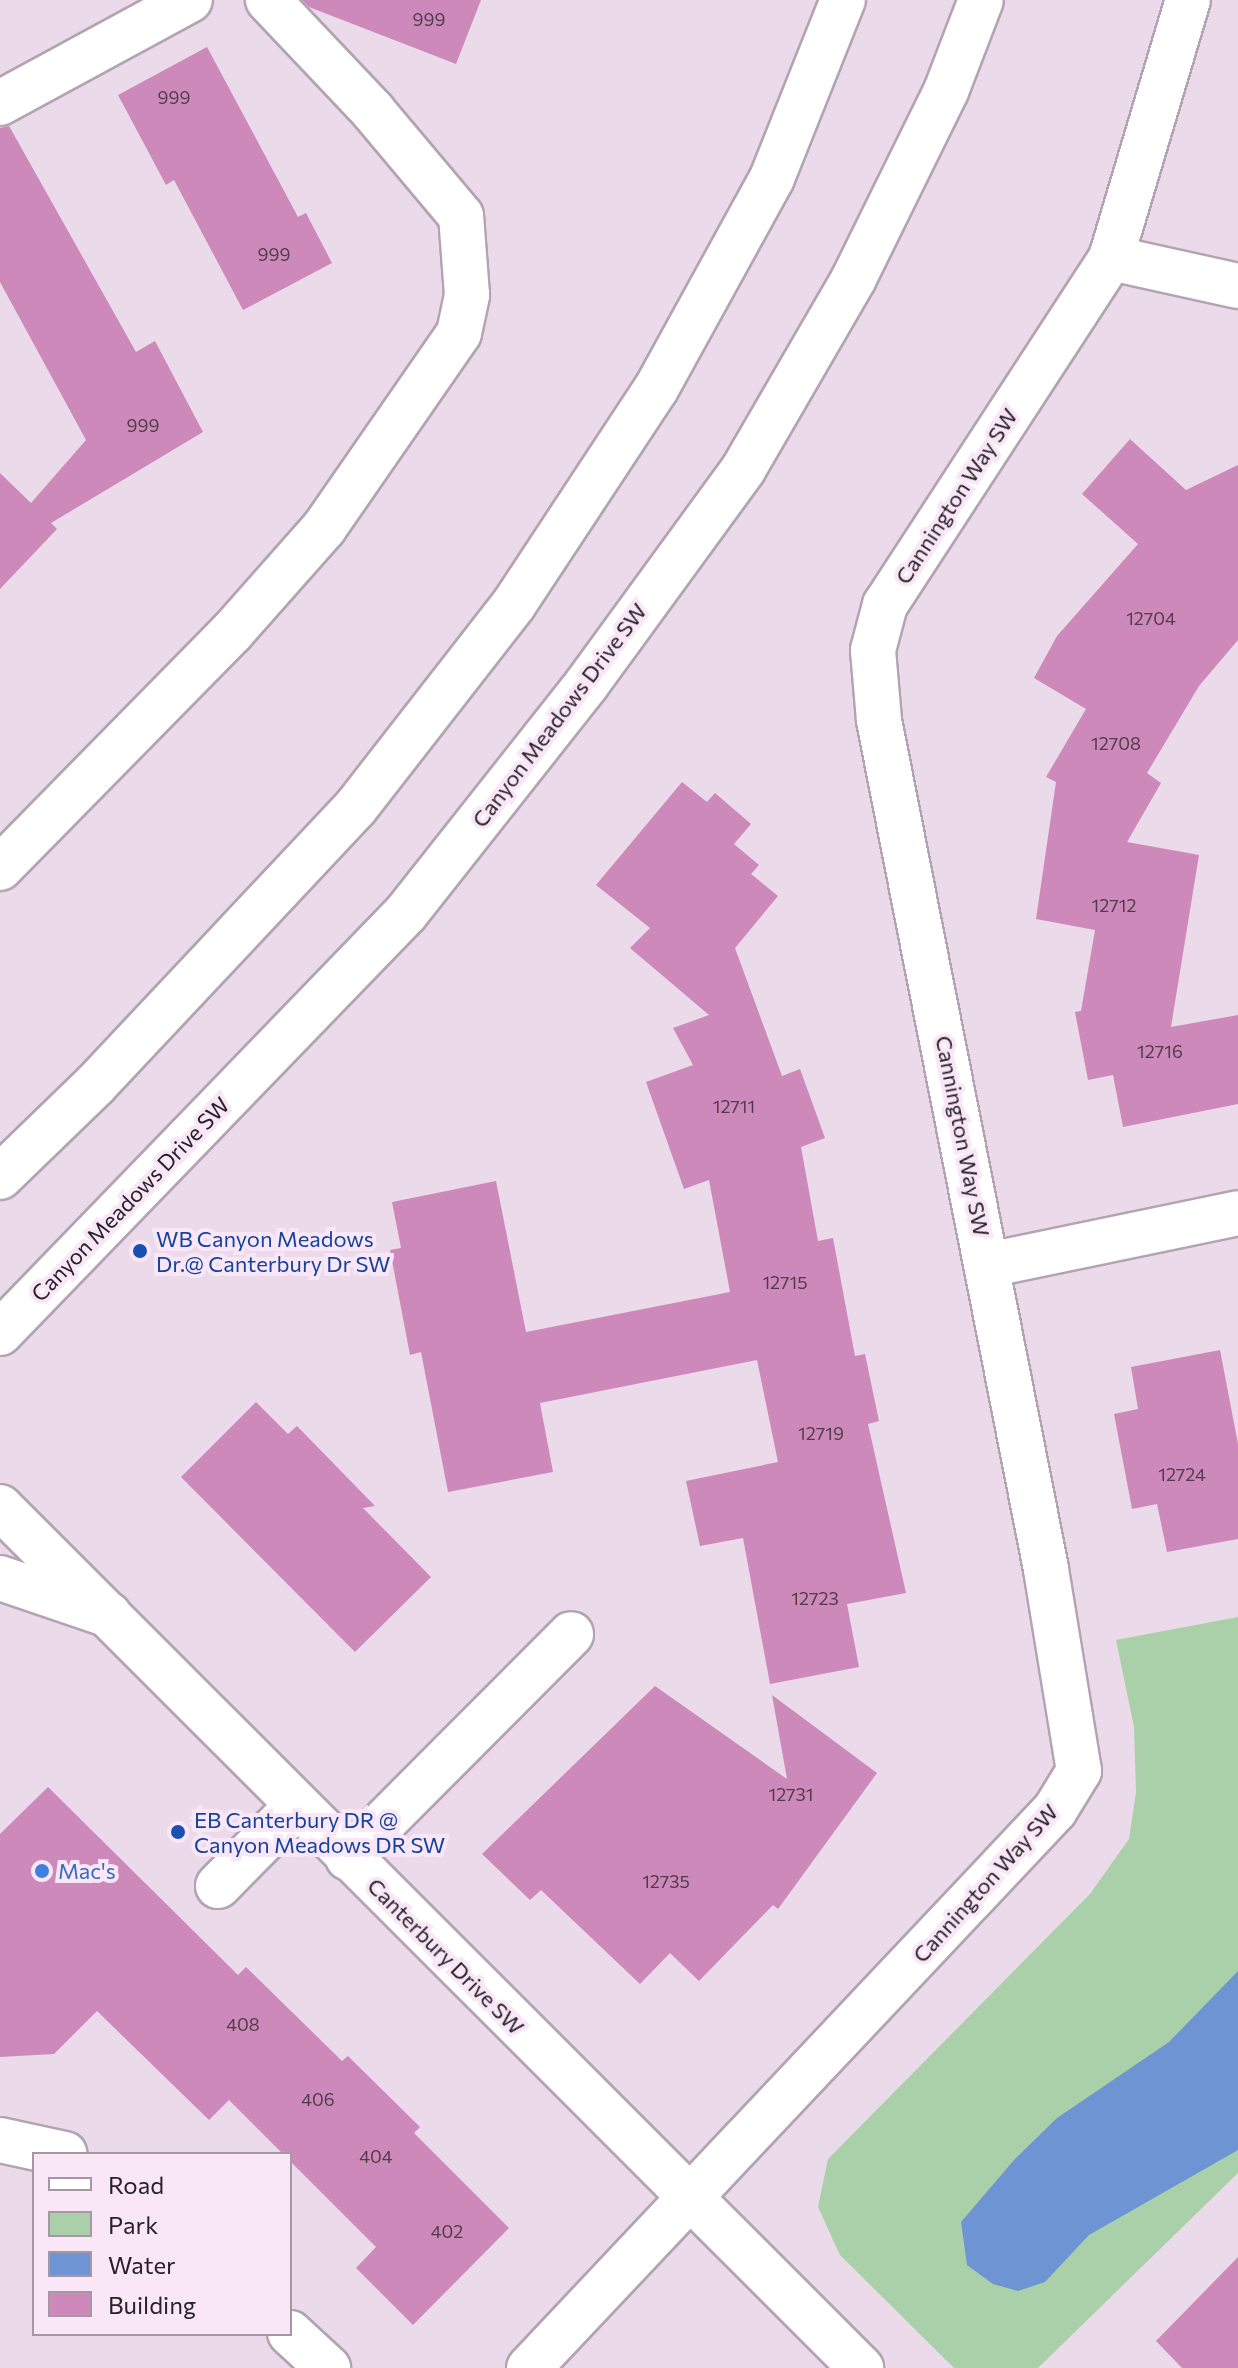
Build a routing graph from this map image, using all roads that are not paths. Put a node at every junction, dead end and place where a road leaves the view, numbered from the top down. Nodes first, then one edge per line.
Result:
1 (190, 0) edge
2 (268, 0) edge
3 (843, 0) edge
4 (981, 0) edge
5 (1188, 0) edge
6 (0, 103) edge
7 (1111, 258) junction
8 (1238, 286) edge
9 (0, 868) edge
10 (0, 1177) edge
11 (1238, 1213) edge
12 (988, 1265) junction
13 (0, 1333) edge
14 (0, 1507) edge
15 (0, 1578) edge
16 (109, 1615) junction
17 (571, 1634) dead end
18 (297, 1806) junction
19 (348, 1858) junction
20 (218, 1886) dead end
21 (0, 2140) edge
22 (56, 2152) edge
23 (691, 2200) junction
24 (292, 2335) edge
25 (328, 2368) edge
26 (529, 2368) edge
27 (861, 2368) edge

1 - 6 street
2 - 9 street
3 - 10 street
4 - 13 street, Canyon Meadows Drive SW
5 - 7 street, Cannington Way SW
7 - 8 street
7 - 12 street, Cannington Way SW
11 - 12 street
12 - 23 street, Cannington Way SW
14 - 16 street, Canterbury Drive SW
15 - 16 street
16 - 18 street, Canterbury Drive SW
17 - 19 street
18 - 19 street, Canterbury Drive SW
18 - 20 street
19 - 23 street, Canterbury Drive SW
21 - 22 street
23 - 26 street, Cannington Way SW
23 - 27 street, Canterbury Drive SW
24 - 25 street

